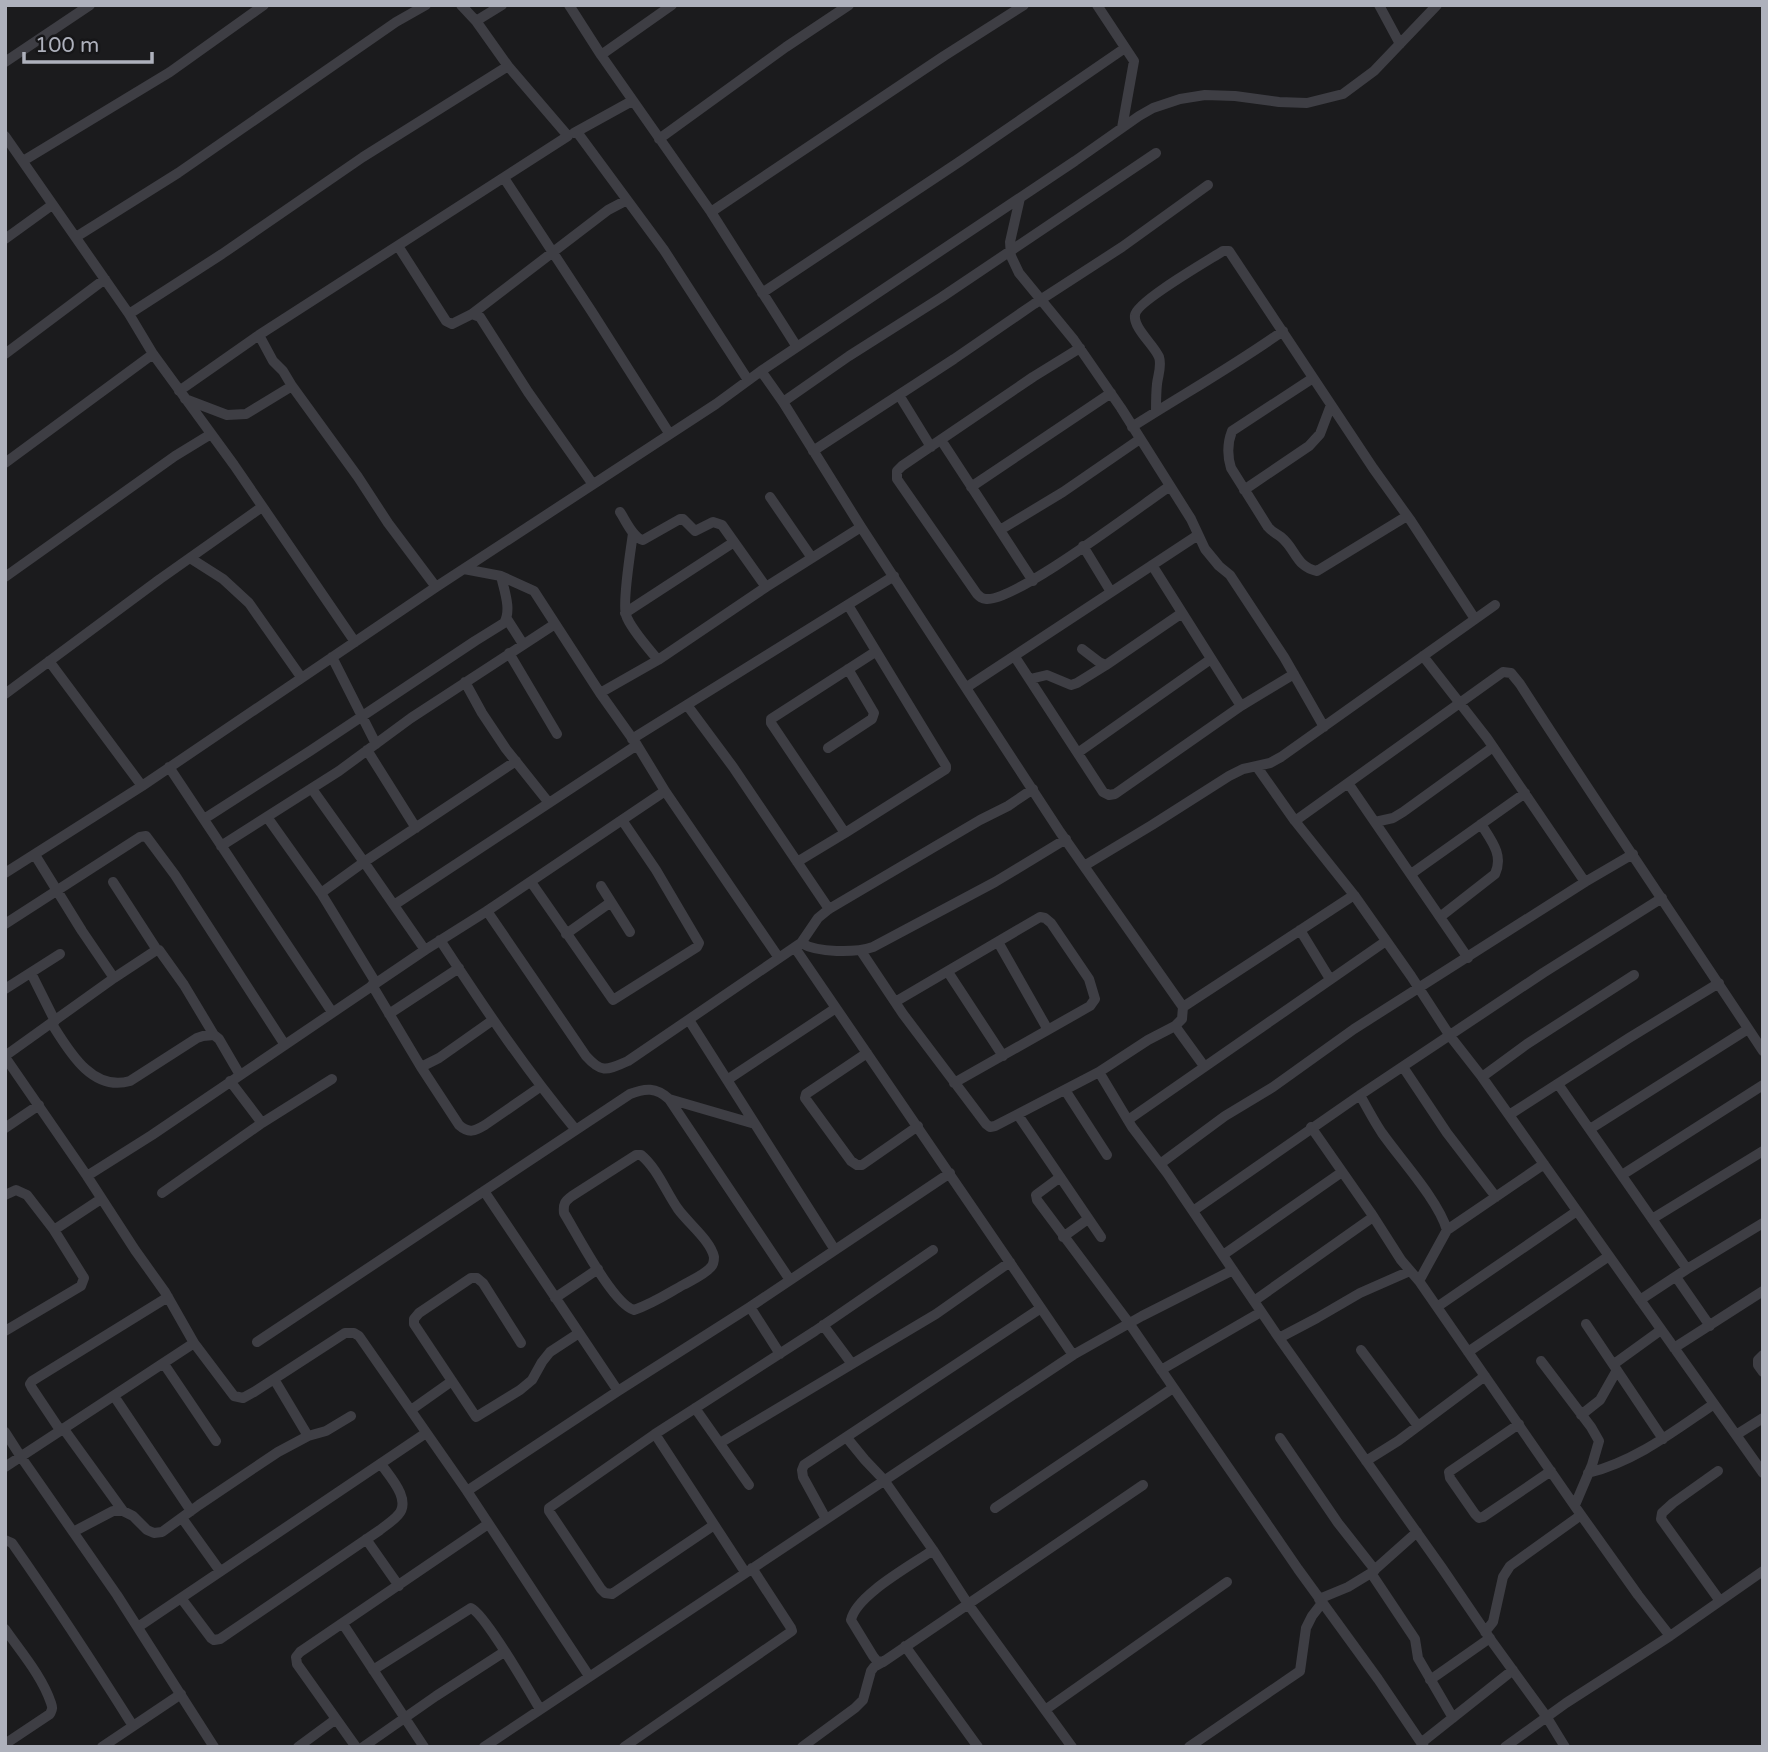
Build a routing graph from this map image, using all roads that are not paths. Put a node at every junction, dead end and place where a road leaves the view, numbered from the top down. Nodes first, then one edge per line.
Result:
1 (90, 5) edge
2 (264, 5) edge
3 (426, 5) edge
4 (461, 5) edge
5 (502, 5) edge
6 (569, 5) edge
7 (672, 5) edge
8 (849, 5) edge
9 (1024, 5) edge
10 (1097, 5) edge
11 (1379, 5) edge
12 (1437, 5) edge
13 (476, 21) junction
14 (1400, 44) junction
15 (1125, 48) junction
16 (601, 55) junction
17 (5, 61) edge
18 (508, 65) junction
19 (632, 101) junction
20 (1122, 128) junction
21 (572, 134) junction
22 (5, 136) edge
23 (659, 139) junction
24 (1156, 153) dead end
25 (23, 161) junction
26 (504, 178) junction
27 (1208, 185) dead end
28 (1020, 198) junction
29 (626, 200) junction
30 (52, 205) junction
31 (711, 212) junction
32 (76, 237) junction
33 (5, 239) edge
34 (398, 246) junction
35 (1011, 250) junction
36 (553, 253) junction
37 (105, 279) junction
38 (762, 293) junction
39 (1041, 299) junction
40 (129, 314) junction
41 (472, 314) junction
42 (1283, 331) junction
43 (259, 335) junction
44 (797, 347) junction
45 (1080, 348) junction
46 (5, 354) edge
47 (153, 354) junction
48 (761, 371) junction
49 (1313, 378) junction
50 (748, 380) junction
51 (292, 386) junction
52 (1111, 393) junction
53 (182, 395) junction
54 (899, 395) junction
55 (783, 402) junction
56 (1331, 405) junction
57 (1156, 411) junction
58 (1132, 427) junction
59 (669, 433) junction
60 (211, 434) junction
61 (1140, 439) junction
62 (936, 443) junction
63 (813, 451) junction
64 (5, 463) edge
65 (592, 483) junction
66 (1170, 486) junction
67 (971, 487) junction
68 (1244, 490) junction
69 (770, 497) dead end
70 (262, 507) junction
71 (620, 512) dead end
72 (1407, 516) junction
73 (861, 527) junction
74 (1000, 530) junction
75 (633, 533) junction
76 (1198, 535) junction
77 (734, 542) junction
78 (1083, 546) junction
79 (190, 558) junction
80 (813, 558) junction
81 (1152, 565) junction
82 (464, 569) junction
83 (502, 576) junction
84 (894, 576) junction
85 (5, 577) edge
86 (1033, 581) junction
87 (436, 587) junction
88 (766, 587) junction
89 (1111, 592) junction
90 (848, 605) junction
91 (1495, 605) dead end
92 (625, 613) junction
93 (1182, 613) junction
94 (507, 619) junction
95 (1475, 619) junction
96 (555, 624) junction
97 (355, 642) junction
98 (523, 644) junction
99 (1082, 649) dead end
100 (876, 652) junction
101 (509, 653) junction
102 (1423, 656) junction
103 (332, 657) junction
104 (1016, 657) junction
105 (1211, 659) junction
106 (658, 660) junction
107 (49, 661) junction
108 (1105, 665) junction
109 (848, 670) junction
110 (1294, 674) junction
111 (301, 677) junction
112 (1030, 678) junction
113 (465, 681) junction
114 (967, 687) junction
115 (600, 693) junction
116 (5, 694) edge
117 (1459, 703) junction
118 (687, 705) junction
119 (1241, 706) junction
120 (363, 716) junction
121 (1324, 727) junction
122 (557, 734) dead end
123 (634, 742) junction
124 (372, 747) junction
125 (1493, 747) junction
126 (828, 748) dead end
127 (1079, 752) junction
128 (516, 761) junction
129 (169, 767) junction
130 (1257, 767) junction
131 (1348, 783) junction
132 (142, 786) junction
133 (312, 789) junction
134 (1033, 789) junction
135 (665, 790) junction
136 (1525, 793) junction
137 (549, 803) junction
138 (267, 817) junction
139 (204, 819) junction
140 (622, 820) junction
141 (1295, 821) junction
142 (1375, 822) junction
143 (1481, 824) junction
144 (416, 828) junction
145 (845, 833) junction
146 (1066, 839) junction
147 (221, 846) junction
148 (1633, 853) junction
149 (35, 855) junction
150 (364, 862) junction
151 (797, 862) junction
152 (1084, 866) junction
153 (5, 873) edge
154 (1410, 874) junction
155 (113, 882) dead end
156 (531, 882) junction
157 (1585, 882) junction
158 (601, 886) dead end
159 (57, 890) junction
160 (321, 893) junction
161 (1354, 895) junction
162 (1662, 898) junction
163 (611, 902) junction
164 (394, 905) junction
165 (829, 909) junction
166 (487, 911) junction
167 (1440, 917) junction
168 (5, 924) edge
169 (1300, 930) junction
170 (630, 932) dead end
171 (566, 934) junction
172 (440, 940) junction
173 (1386, 941) junction
174 (998, 942) junction
175 (798, 945) junction
176 (157, 950) junction
177 (425, 950) junction
178 (861, 951) junction
179 (60, 954) dead end
180 (779, 958) junction
181 (1468, 958) junction
182 (458, 968) junction
183 (948, 972) junction
184 (30, 973) junction
185 (1634, 975) dead end
186 (114, 978) junction
187 (1330, 979) junction
188 (1719, 983) junction
189 (374, 984) junction
190 (1419, 988) junction
191 (5, 989) edge
192 (895, 1002) junction
193 (1183, 1007) junction
194 (836, 1008) junction
195 (332, 1012) junction
196 (389, 1014) junction
197 (493, 1020) junction
198 (689, 1020) junction
199 (53, 1022) junction
200 (1175, 1026) junction
201 (1748, 1029) junction
202 (1048, 1030) junction
203 (214, 1035) junction
204 (1450, 1036) junction
205 (285, 1045) junction
206 (1763, 1051) edge
207 (867, 1053) junction
208 (5, 1056) edge
209 (1003, 1056) junction
210 (1204, 1066) junction
211 (421, 1067) junction
212 (1403, 1067) junction
213 (1098, 1072) junction
214 (1482, 1077) junction
215 (235, 1078) junction
216 (332, 1079) dead end
217 (727, 1080) junction
218 (954, 1083) junction
219 (1558, 1084) junction
220 (1763, 1085) edge
221 (540, 1087) junction
222 (1065, 1090) junction
223 (1360, 1095) junction
224 (669, 1099) junction
225 (39, 1105) junction
226 (1018, 1115) junction
227 (1509, 1115) junction
228 (1128, 1120) junction
229 (262, 1123) junction
230 (755, 1124) junction
231 (918, 1126) junction
232 (1311, 1127) junction
233 (5, 1128) edge
234 (1590, 1129) junction
235 (576, 1130) junction
236 (1763, 1151) edge
237 (1107, 1155) dead end
238 (1160, 1164) junction
239 (1544, 1164) junction
240 (1342, 1172) junction
241 (950, 1173) junction
242 (1622, 1175) junction
243 (88, 1176) junction
244 (1059, 1178) junction
245 (484, 1191) junction
246 (162, 1193) dead end
247 (5, 1195) edge
248 (1496, 1197) junction
249 (101, 1199) junction
250 (1193, 1211) junction
251 (1577, 1211) junction
252 (1373, 1217) junction
253 (1088, 1219) junction
254 (1651, 1219) junction
255 (1763, 1223) edge
256 (54, 1230) junction
257 (1447, 1230) junction
258 (1063, 1237) junction
259 (1101, 1237) dead end
260 (835, 1250) junction
261 (933, 1250) dead end
262 (1223, 1255) junction
263 (1609, 1256) junction
264 (1010, 1262) junction
265 (598, 1269) junction
266 (1686, 1269) junction
267 (1233, 1270) junction
268 (1410, 1271) junction
269 (1676, 1277) junction
270 (790, 1280) junction
271 (1419, 1281) junction
272 (1763, 1291) edge
273 (168, 1297) junction
274 (555, 1298) junction
275 (1640, 1300) junction
276 (1254, 1301) junction
277 (750, 1307) junction
278 (1437, 1307) junction
279 (1041, 1308) junction
280 (1261, 1312) junction
281 (1129, 1323) junction
282 (1586, 1324) dead end
283 (823, 1325) junction
284 (1710, 1326) junction
285 (1661, 1330) junction
286 (5, 1331) edge
287 (579, 1333) junction
288 (1279, 1338) junction
289 (257, 1342) dead end
290 (194, 1343) junction
291 (521, 1343) dead end
292 (1674, 1348) junction
293 (1361, 1350) dead end
294 (1468, 1352) junction
295 (780, 1353) junction
296 (1073, 1355) junction
297 (1763, 1355) edge
298 (1541, 1361) dead end
299 (164, 1364) junction
300 (852, 1364) junction
301 (1615, 1367) junction
302 (1161, 1370) junction
303 (1763, 1372) edge
304 (1485, 1376) junction
305 (274, 1379) junction
306 (452, 1381) junction
307 (1173, 1388) junction
308 (618, 1391) junction
309 (114, 1396) junction
310 (1714, 1404) junction
311 (695, 1408) junction
312 (411, 1410) junction
313 (1581, 1415) junction
314 (351, 1416) dead end
315 (1763, 1418) edge
316 (1519, 1423) junction
317 (1418, 1426) junction
318 (61, 1429) junction
319 (5, 1432) edge
320 (426, 1433) junction
321 (655, 1434) junction
322 (1736, 1435) junction
323 (308, 1436) junction
324 (847, 1438) junction
325 (1280, 1438) dead end
326 (1663, 1439) junction
327 (216, 1441) dead end
328 (720, 1443) junction
329 (21, 1457) junction
330 (1366, 1461) junction
331 (381, 1464) junction
332 (5, 1467) edge
333 (1551, 1471) junction
334 (1718, 1471) dead end
335 (1763, 1472) edge
336 (1588, 1473) junction
337 (884, 1480) junction
338 (749, 1485) dead end
339 (1143, 1485) dead end
340 (467, 1491) junction
341 (995, 1508) dead end
342 (1578, 1510) junction
343 (123, 1511) junction
344 (191, 1511) junction
345 (182, 1518) junction
346 (825, 1519) junction
347 (488, 1524) junction
348 (714, 1525) junction
349 (74, 1532) junction
350 (1417, 1532) junction
351 (366, 1539) junction
352 (5, 1540) edge
353 (933, 1550) junction
354 (749, 1570) junction
355 (1763, 1570) edge
356 (220, 1572) junction
357 (1373, 1572) junction
358 (1227, 1582) dead end
359 (399, 1586) junction
360 (181, 1598) junction
361 (1321, 1601) junction
362 (1720, 1601) junction
363 (968, 1604) junction
364 (343, 1624) junction
365 (138, 1627) junction
366 (5, 1629) edge
367 (1488, 1635) junction
368 (1670, 1636) junction
369 (905, 1646) junction
370 (504, 1652) junction
371 (883, 1662) junction
372 (373, 1670) junction
373 (1513, 1670) junction
374 (589, 1676) junction
375 (1430, 1680) junction
376 (181, 1694) junction
377 (540, 1709) junction
378 (1045, 1710) junction
379 (1546, 1716) junction
380 (405, 1718) junction
381 (1453, 1718) junction
382 (336, 1719) junction
383 (133, 1726) junction
384 (5, 1744) edge
385 (1423, 1745) edge
386 (102, 1747) edge
387 (214, 1747) edge
388 (298, 1747) edge
389 (356, 1747) edge
390 (363, 1747) edge
391 (424, 1747) edge
392 (484, 1747) edge
393 (624, 1747) edge
394 (802, 1747) edge
395 (978, 1747) edge
396 (1072, 1747) edge
397 (1189, 1747) edge
398 (1505, 1747) edge
399 (1565, 1747) edge

1 - 17 street
2 - 25 street
3 - 32 street
4 - 13 street
5 - 13 street
6 - 16 street
7 - 16 street
8 - 23 street
9 - 31 street
10 - 15 street
11 - 14 street
12 - 14 street
13 - 18 street
14 - 20 street
15 - 20 street
15 - 38 street
16 - 19 street
18 - 21 street
18 - 40 street
19 - 21 street
19 - 23 street
20 - 28 street
21 - 26 street
21 - 29 street
22 - 25 street
23 - 31 street
24 - 35 street
25 - 30 street
26 - 34 street
26 - 36 street
27 - 39 street
28 - 35 street
28 - 44 street
29 - 36 street
29 - 50 street
30 - 32 street
30 - 33 street
31 - 38 street
32 - 37 street
34 - 41 street
34 - 43 street
35 - 39 street
35 - 55 street
36 - 41 street
36 - 59 street
37 - 40 street
37 - 46 street
38 - 44 street
39 - 45 street
39 - 54 street
40 - 47 street
41 - 65 street
42 - 49 street
42 - 57 street
42 - 57 street
43 - 51 street
43 - 53 street
44 - 48 street
45 - 52 street
45 - 62 street
47 - 53 street
47 - 64 street
48 - 50 street
48 - 55 street
49 - 56 street
49 - 68 street
50 - 59 street
51 - 53 street
51 - 87 street
52 - 58 street
52 - 67 street
53 - 60 street
54 - 62 street
54 - 63 street
55 - 63 street
56 - 68 street
56 - 72 street
57 - 58 street
58 - 61 street
59 - 65 street
60 - 70 street
60 - 85 street
61 - 66 street
61 - 74 street
62 - 67 street
62 - 86 street
63 - 73 street
65 - 82 street
66 - 76 street
66 - 78 street
67 - 74 street
68 - 72 street
69 - 80 street
70 - 79 street
70 - 97 street
71 - 75 street
72 - 95 street
73 - 80 street
73 - 84 street
74 - 86 street
75 - 77 street
75 - 92 street
76 - 81 street
76 - 110 street
77 - 88 street
77 - 92 street
78 - 86 street
78 - 89 street
79 - 107 street
79 - 111 street
80 - 88 street
81 - 89 street
81 - 93 street
82 - 83 street
82 - 87 street
83 - 94 street
83 - 96 street
84 - 90 street
84 - 114 street
87 - 97 street
88 - 106 street
89 - 104 street
90 - 100 street
90 - 118 street
91 - 95 street
92 - 106 street
93 - 105 street
93 - 108 street
94 - 98 street
94 - 120 street
95 - 102 street
96 - 98 street
96 - 115 street
97 - 103 street
98 - 101 street
99 - 108 street
100 - 109 street
100 - 145 street
101 - 113 street
101 - 122 street
102 - 117 street
102 - 121 street
103 - 111 street
103 - 120 street
104 - 112 street
104 - 114 street
105 - 119 street
105 - 127 street
106 - 115 street
107 - 116 street
107 - 132 street
108 - 112 street
109 - 126 street
109 - 145 street
110 - 119 street
110 - 121 street
111 - 129 street
112 - 127 street
113 - 124 street
113 - 128 street
114 - 134 street
115 - 123 street
117 - 125 street
117 - 131 street
117 - 148 street
118 - 123 street
118 - 151 street
119 - 127 street
120 - 124 street
120 - 139 street
121 - 130 street
123 - 135 street
123 - 137 street
124 - 133 street
124 - 144 street
125 - 136 street
125 - 142 street
128 - 137 street
128 - 144 street
129 - 132 street
129 - 139 street
130 - 141 street
130 - 152 street
131 - 141 street
131 - 142 street
132 - 149 street
133 - 138 street
133 - 150 street
134 - 146 street
134 - 165 street
135 - 140 street
135 - 180 street
136 - 143 street
136 - 157 street
137 - 164 street
138 - 147 street
138 - 160 street
139 - 147 street
140 - 156 street
140 - 171 street
141 - 161 street
142 - 154 street
143 - 154 street
143 - 167 street
144 - 150 street
145 - 151 street
146 - 152 street
146 - 178 street
147 - 195 street
148 - 157 street
148 - 162 street
149 - 153 street
149 - 159 street
150 - 160 street
150 - 164 street
151 - 165 street
152 - 193 street
154 - 167 street
155 - 176 street
156 - 166 street
156 - 171 street
157 - 181 street
158 - 163 street
159 - 168 street
159 - 186 street
159 - 205 street
160 - 189 street
161 - 169 street
161 - 173 street
162 - 188 street
162 - 204 street
163 - 170 street
163 - 171 street
164 - 177 street
165 - 175 street
166 - 172 street
166 - 198 street
167 - 181 street
169 - 187 street
169 - 193 street
172 - 177 street
172 - 182 street
173 - 187 street
173 - 190 street
174 - 183 street
174 - 202 street
174 - 202 street
175 - 178 street
175 - 180 street
175 - 194 street
176 - 186 street
176 - 203 street
177 - 189 street
178 - 192 street
179 - 184 street
180 - 198 street
181 - 190 street
182 - 196 street
182 - 197 street
183 - 192 street
183 - 209 street
184 - 191 street
184 - 199 street
185 - 214 street
186 - 199 street
187 - 210 street
188 - 201 street
188 - 219 street
189 - 195 street
189 - 196 street
190 - 204 street
190 - 238 street
192 - 218 street
193 - 200 street
194 - 207 street
194 - 217 street
195 - 205 street
196 - 211 street
197 - 211 street
197 - 221 street
198 - 217 street
199 - 203 street
199 - 208 street
200 - 210 street
200 - 213 street
201 - 206 street
201 - 234 street
202 - 209 street
203 - 215 street
204 - 212 street
204 - 214 street
205 - 215 street
207 - 231 street
207 - 231 street
208 - 225 street
209 - 218 street
210 - 228 street
211 - 221 street
212 - 223 street
212 - 248 street
213 - 222 street
213 - 228 street
214 - 227 street
215 - 229 street
215 - 243 street
216 - 229 street
217 - 230 street
218 - 226 street
219 - 227 street
219 - 234 street
220 - 242 street
221 - 235 street
222 - 226 street
222 - 237 street
223 - 232 street
223 - 257 street
224 - 230 street
224 - 235 street
224 - 270 street
225 - 233 street
225 - 243 street
226 - 244 street
227 - 239 street
228 - 238 street
229 - 246 street
230 - 260 street
231 - 241 street
232 - 240 street
232 - 250 street
234 - 242 street
235 - 245 street
236 - 254 street
238 - 250 street
239 - 248 street
239 - 251 street
240 - 252 street
240 - 262 street
241 - 260 street
241 - 264 street
242 - 254 street
243 - 249 street
244 - 253 street
244 - 258 street
245 - 274 street
245 - 289 street
247 - 256 street
248 - 257 street
249 - 256 street
249 - 273 street
250 - 262 street
251 - 263 street
251 - 278 street
252 - 268 street
252 - 276 street
253 - 258 street
253 - 259 street
254 - 266 street
255 - 266 street
256 - 286 street
257 - 271 street
258 - 281 street
260 - 270 street
261 - 283 street
262 - 267 street
263 - 275 street
263 - 294 street
264 - 279 street
264 - 300 street
265 - 265 street
265 - 274 street
266 - 269 street
267 - 276 street
267 - 281 street
268 - 271 street
268 - 288 street
269 - 275 street
269 - 284 street
270 - 277 street
271 - 278 street
272 - 284 street
273 - 290 street
273 - 318 street
274 - 287 street
275 - 285 street
276 - 280 street
277 - 295 street
277 - 308 street
278 - 294 street
279 - 296 street
279 - 324 street
280 - 288 street
280 - 302 street
281 - 296 street
281 - 302 street
282 - 301 street
283 - 295 street
283 - 300 street
284 - 292 street
285 - 292 street
285 - 301 street
287 - 306 street
287 - 308 street
288 - 330 street
290 - 299 street
290 - 305 street
291 - 306 street
292 - 310 street
293 - 317 street
294 - 304 street
295 - 311 street
296 - 337 street
297 - 303 street
298 - 313 street
299 - 309 street
299 - 327 street
300 - 328 street
301 - 313 street
301 - 326 street
302 - 307 street
304 - 316 street
304 - 317 street
305 - 312 street
305 - 323 street
306 - 312 street
307 - 341 street
307 - 361 street
308 - 340 street
309 - 318 street
309 - 344 street
310 - 322 street
310 - 326 street
311 - 321 street
311 - 328 street
312 - 320 street
313 - 336 street
314 - 323 street
315 - 322 street
316 - 333 street
316 - 333 street
317 - 330 street
318 - 329 street
318 - 343 street
319 - 329 street
320 - 331 street
320 - 340 street
321 - 348 street
321 - 348 street
322 - 335 street
323 - 344 street
324 - 337 street
324 - 346 street
325 - 357 street
326 - 336 street
328 - 338 street
329 - 332 street
329 - 349 street
330 - 350 street
331 - 351 street
331 - 356 street
333 - 342 street
334 - 362 street
336 - 342 street
337 - 346 street
337 - 353 street
339 - 363 street
340 - 347 street
342 - 367 street
342 - 368 street
343 - 345 street
343 - 349 street
344 - 345 street
345 - 356 street
346 - 354 street
347 - 359 street
347 - 374 street
348 - 354 street
349 - 365 street
350 - 357 street
350 - 367 street
351 - 359 street
351 - 360 street
352 - 383 street
353 - 363 street
353 - 371 street
354 - 374 street
354 - 393 street
355 - 362 street
356 - 360 street
357 - 361 street
357 - 375 street
358 - 378 street
359 - 364 street
360 - 365 street
361 - 385 street
361 - 397 street
362 - 368 street
363 - 369 street
363 - 378 street
364 - 372 street
364 - 382 street
365 - 376 street
366 - 384 street
367 - 373 street
367 - 375 street
368 - 379 street
369 - 371 street
369 - 395 street
370 - 372 street
370 - 377 street
370 - 380 street
371 - 394 street
372 - 380 street
373 - 379 street
373 - 381 street
374 - 377 street
375 - 381 street
376 - 383 street
376 - 387 street
377 - 392 street
378 - 396 street
379 - 398 street
379 - 399 street
380 - 390 street
380 - 391 street
381 - 385 street
382 - 388 street
382 - 389 street
383 - 386 street

